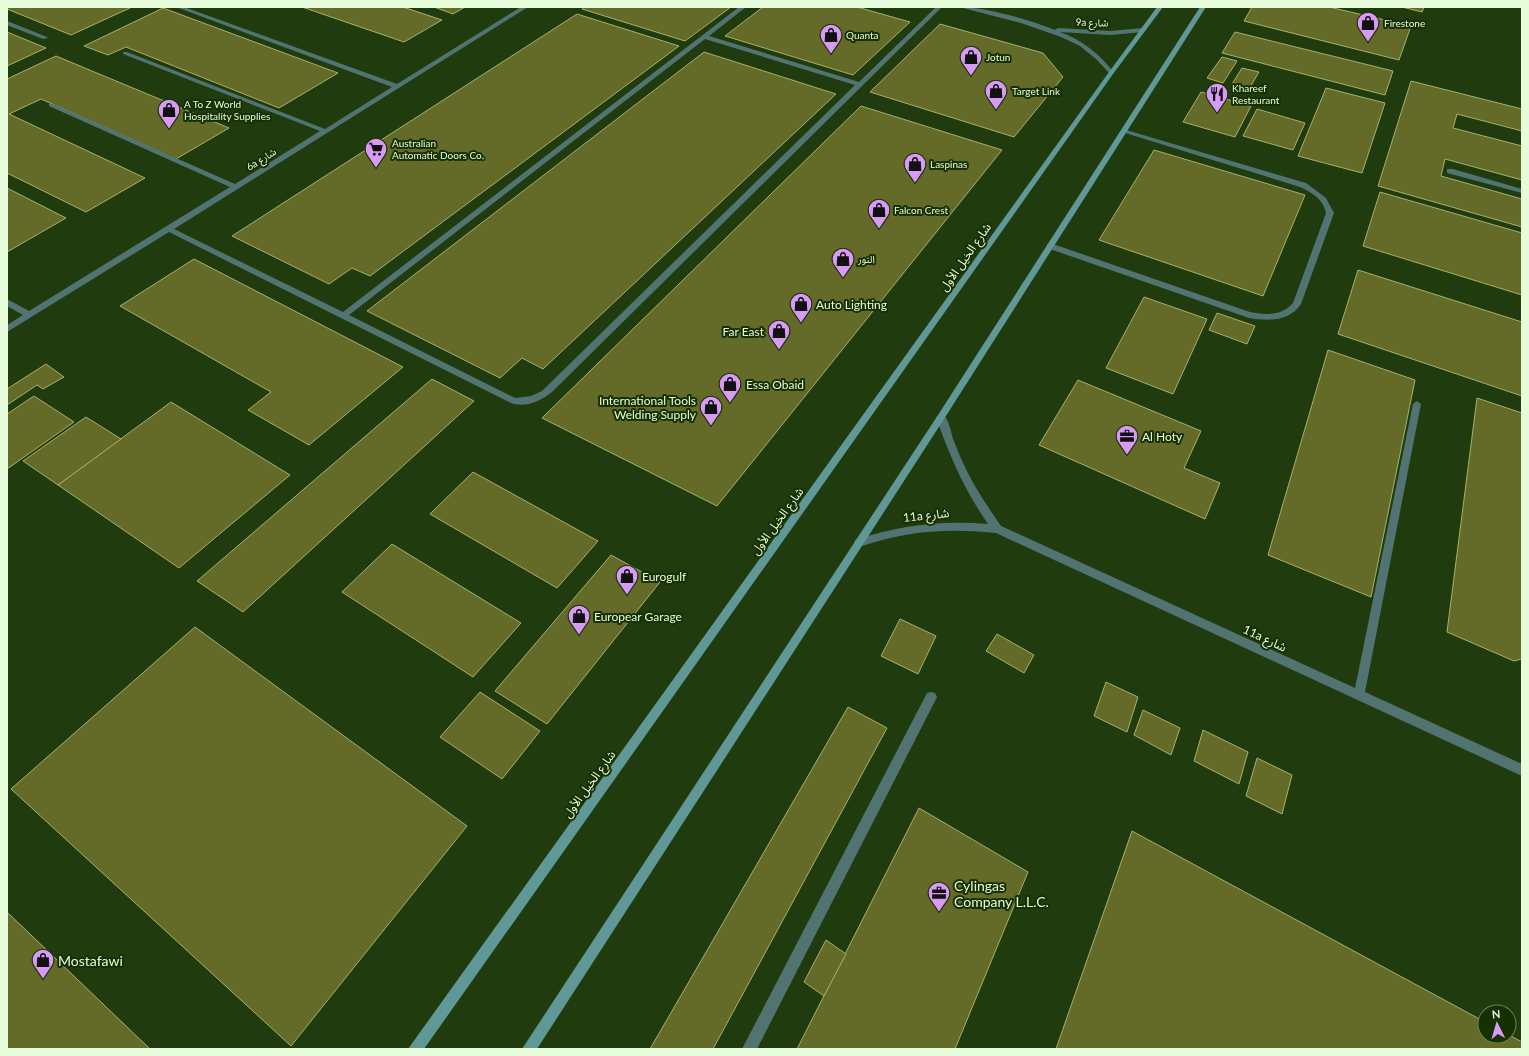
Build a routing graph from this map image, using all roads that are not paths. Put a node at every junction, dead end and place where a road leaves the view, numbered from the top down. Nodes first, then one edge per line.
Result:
1 (178, 7) edge
2 (525, 7) edge
3 (743, 7) edge
4 (939, 7) edge
5 (962, 7) edge
6 (1160, 7) edge
7 (1203, 7) edge
8 (7, 23) edge
9 (1040, 27) junction
10 (1143, 30) junction
11 (704, 37) junction
12 (44, 38) dead end
13 (125, 53) dead end
14 (1111, 73) junction
15 (861, 85) junction
16 (397, 86) junction
17 (51, 105) dead end
18 (325, 131) junction
19 (1124, 131) junction
20 (1450, 171) dead end
21 (236, 187) junction
22 (1522, 192) edge
23 (169, 229) junction
24 (1050, 246) junction
25 (7, 302) edge
26 (29, 315) junction
27 (343, 316) junction
28 (7, 329) edge
29 (1417, 404) dead end
30 (941, 417) junction
31 (997, 529) junction
32 (859, 543) junction
33 (1359, 695) junction
34 (931, 697) dead end
35 (1522, 770) edge
36 (415, 1049) edge
37 (529, 1049) edge
38 (749, 1049) edge

1 - 16 lane
2 - 16 lane, 6a شارع
3 - 11 lane
4 - 15 lane
5 - 9 lane, 9a شارع
6 - 10 main road, شارع الخيل الأول
7 - 19 main road
8 - 12 lane
9 - 10 lane, 9a شارع
9 - 14 lane, 9a شارع
10 - 14 main road, شارع الخيل الأول
11 - 15 lane
11 - 27 lane
13 - 18 lane
14 - 36 main road, شارع الخيل الأول
15 - 27 lane
16 - 18 lane, 6a شارع
17 - 21 lane
18 - 21 lane, 6a شارع
19 - 24 main road
19 - 24 lane
20 - 22 lane
21 - 23 lane, 6a شارع
23 - 26 lane, 6a شارع
23 - 27 lane
24 - 30 main road
25 - 26 lane
26 - 28 lane, 6a شارع
29 - 33 lane
30 - 31 lane, 11a شارع
30 - 32 main road
31 - 32 lane, 11a شارع
31 - 33 lane, 11a شارع
32 - 37 main road
33 - 35 lane, 11a شارع
34 - 38 lane

